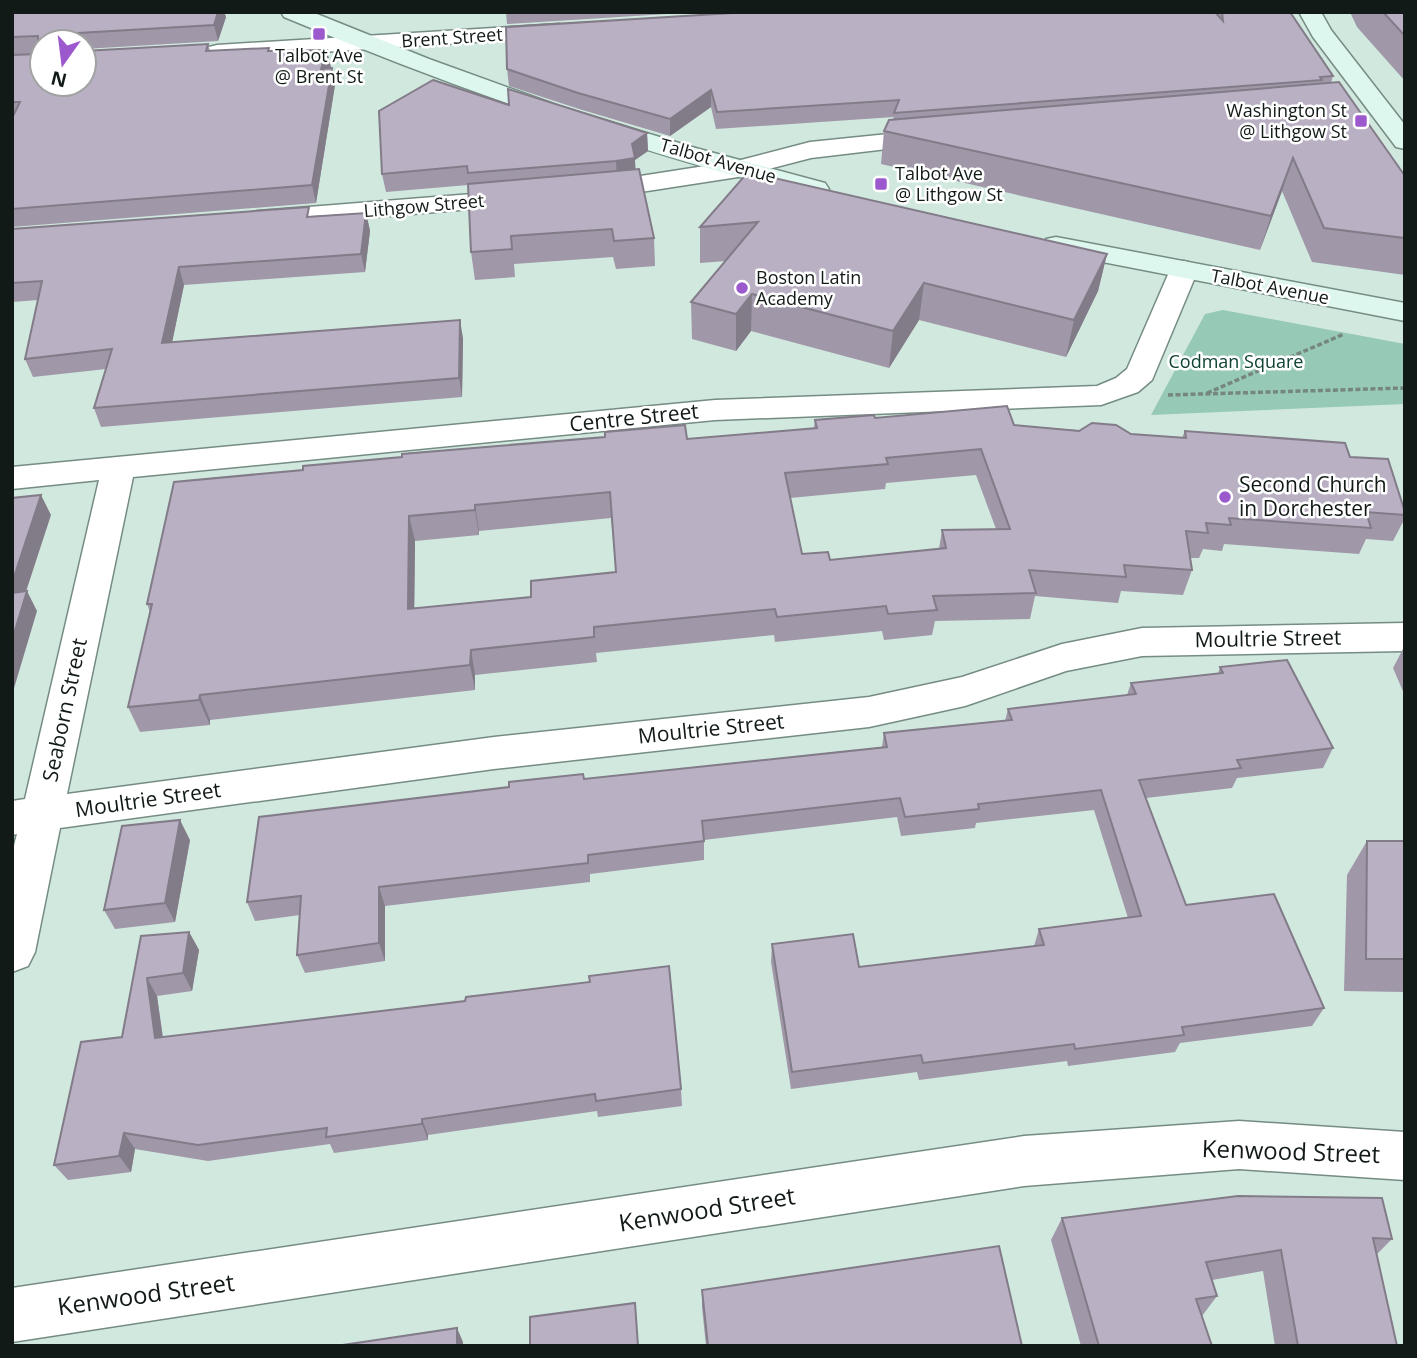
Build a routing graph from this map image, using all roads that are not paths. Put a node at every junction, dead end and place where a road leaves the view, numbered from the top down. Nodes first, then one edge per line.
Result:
1 (292, 12) edge
2 (1310, 12) edge
3 (575, 30) edge
4 (364, 43) junction
5 (193, 53) edge
6 (1375, 103) junction
7 (1348, 105) edge
8 (961, 135) edge
9 (1405, 142) edge
10 (737, 169) junction
11 (840, 195) edge
12 (227, 221) edge
13 (1031, 240) edge
14 (1184, 270) junction
15 (1405, 312) edge
16 (118, 468) junction
17 (12, 478) edge
18 (1405, 637) edge
19 (27, 816) edge
20 (12, 952) edge
21 (1405, 1156) edge
22 (12, 1315) edge

1 - 4 main road, Talbot Avenue
2 - 6 main road
3 - 4 street, Brent Street
4 - 5 street, Brent Street
4 - 10 main road, Talbot Avenue
6 - 7 street
6 - 9 main road
8 - 10 street, Lithgow Street
10 - 11 main road, Talbot Avenue
10 - 12 street, Lithgow Street
13 - 14 main road, Talbot Avenue
14 - 15 main road, Talbot Avenue
14 - 16 street, Centre Street
16 - 17 street, Centre Street
16 - 19 street, Seaborn Street
18 - 19 street, Moultrie Street
19 - 20 street, Seaborn Street
21 - 22 street, Kenwood Street

